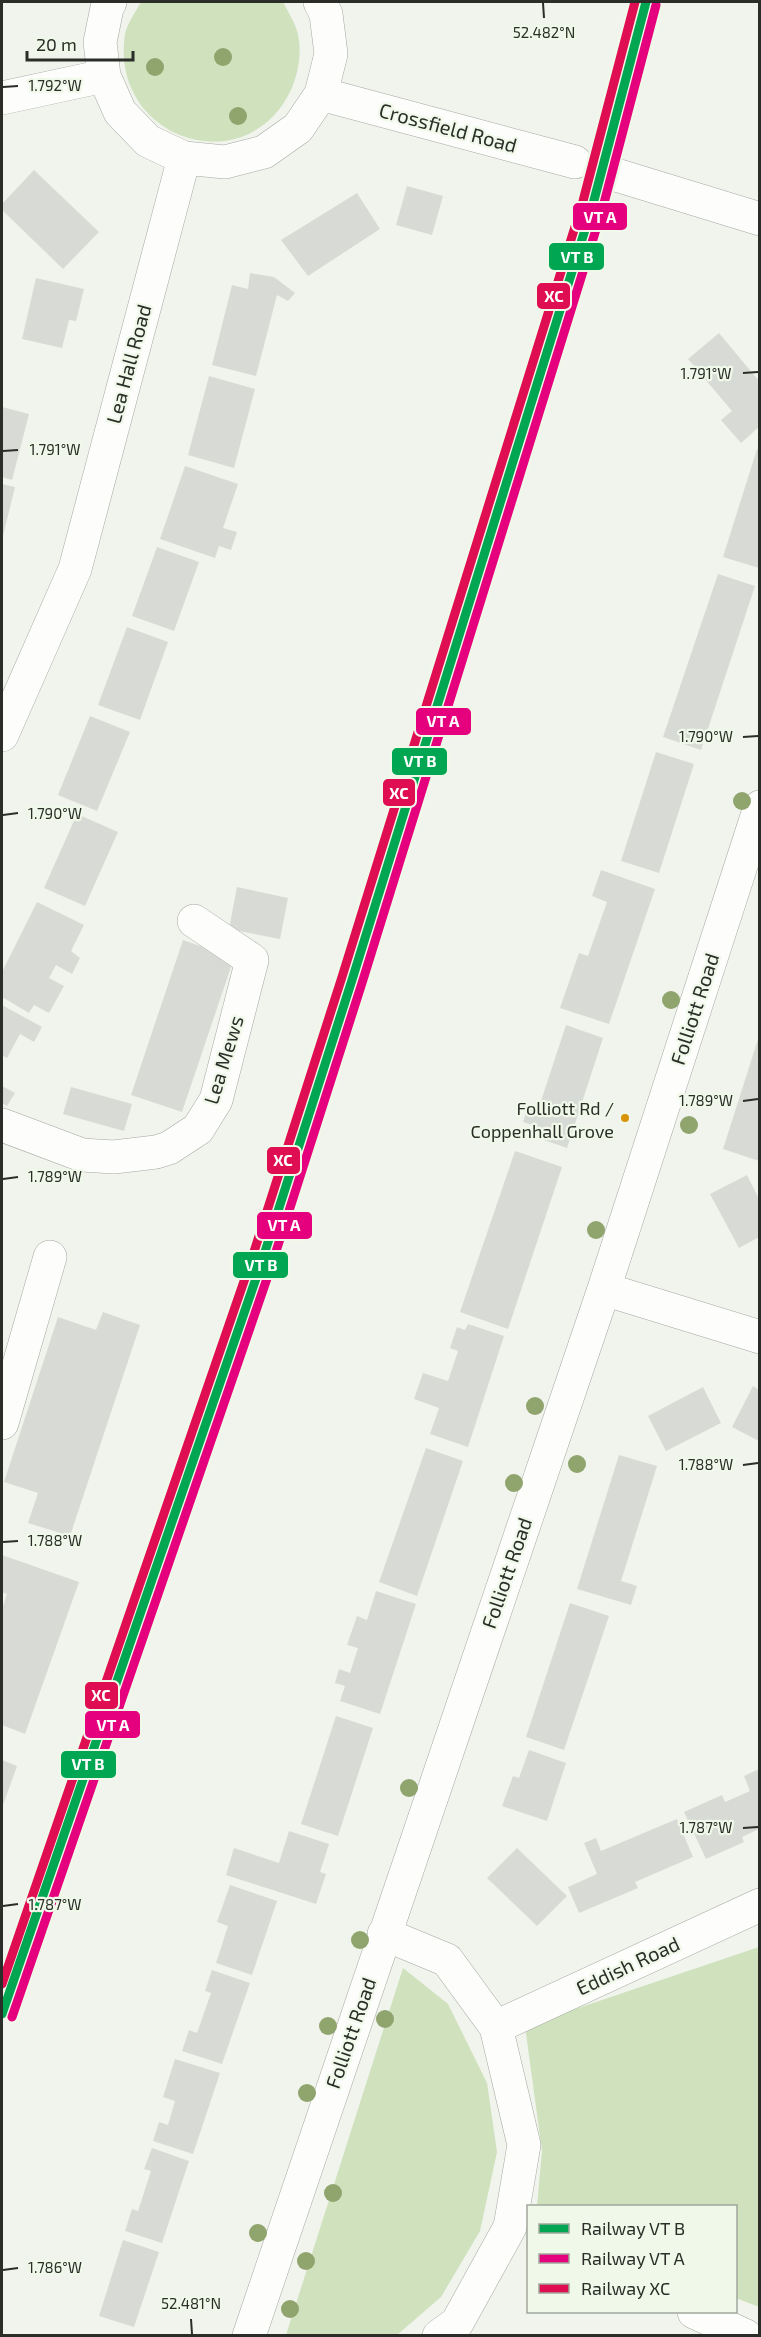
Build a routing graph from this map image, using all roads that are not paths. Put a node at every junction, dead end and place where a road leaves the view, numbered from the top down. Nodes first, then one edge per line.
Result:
1 (110, 2) edge
2 (320, 2) edge
3 (104, 76) junction
4 (321, 94) junction
5 (2, 98) edge
6 (184, 158) junction
7 (575, 162) dead end
8 (613, 174) dead end
9 (759, 219) edge
10 (2, 735) edge
11 (759, 807) edge
12 (194, 921) dead end
13 (2, 1125) edge
14 (50, 1257) dead end
15 (604, 1289) junction
16 (759, 1336) edge
17 (2, 1424) edge
18 (759, 1905) edge
19 (384, 1934) junction
20 (496, 2027) junction
21 (519, 2232) edge
22 (697, 2321) edge
23 (249, 2336) edge
24 (439, 2336) edge
25 (746, 2336) edge

1 - 3 street
2 - 4 street
3 - 5 street
3 - 6 street
4 - 6 street
4 - 7 street, Crossfield Road
6 - 10 street, Lea Hall Road
8 - 9 street
11 - 15 street, Folliott Road
12 - 13 street, Lea Mews
14 - 17 street
15 - 16 street
15 - 19 street, Folliott Road
18 - 20 street, Eddish Road
19 - 20 street
19 - 23 street, Folliott Road
20 - 21 street
21 - 24 street
22 - 25 street

